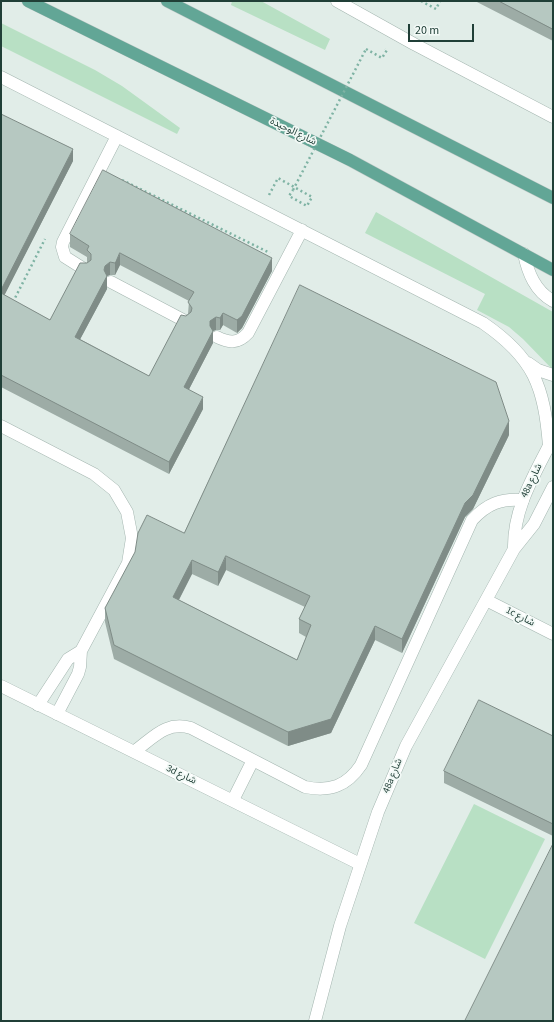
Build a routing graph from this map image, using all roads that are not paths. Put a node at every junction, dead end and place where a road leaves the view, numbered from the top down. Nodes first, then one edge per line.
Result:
1 (28, 1) edge
2 (167, 1) edge
3 (337, 1) edge
4 (1, 77) edge
5 (553, 117) edge
6 (117, 136) junction
7 (553, 198) edge
8 (302, 230) junction
9 (524, 254) junction
10 (84, 269) edge
11 (553, 270) edge
12 (111, 282) edge
13 (553, 301) edge
14 (185, 321) edge
15 (217, 337) edge
16 (525, 361) junction
17 (553, 375) edge
18 (1, 426) edge
19 (551, 442) edge
20 (553, 487) edge
21 (523, 500) junction
22 (514, 549) junction
23 (486, 600) junction
24 (553, 634) edge
25 (81, 652) junction
26 (1, 686) edge
27 (38, 705) junction
28 (57, 714) junction
29 (135, 751) junction
30 (253, 760) junction
31 (233, 800) junction
32 (360, 864) junction
33 (315, 1021) edge

1 - 9 main road, شارع الوحيدة
2 - 7 main road
3 - 5 street
4 - 6 street
6 - 8 street
6 - 10 street
8 - 15 street
8 - 16 street
9 - 11 main road, شارع الوحيدة
9 - 13 street
12 - 14 street
16 - 17 street
16 - 19 street
18 - 25 street
19 - 21 street, 48a شارع
20 - 22 street, 48a شارع
21 - 22 street, 48a شارع
21 - 30 street
22 - 23 street, 48a شارع
23 - 24 street, 1c شارع
23 - 32 street, 48a شارع
25 - 27 street
25 - 28 street
26 - 27 street, 3d شارع
27 - 28 street, 3d شارع
28 - 29 street, 3d شارع
29 - 30 street
29 - 31 street, 3d شارع
30 - 31 street
31 - 32 street, 3d شارع
32 - 33 street, 48a شارع

